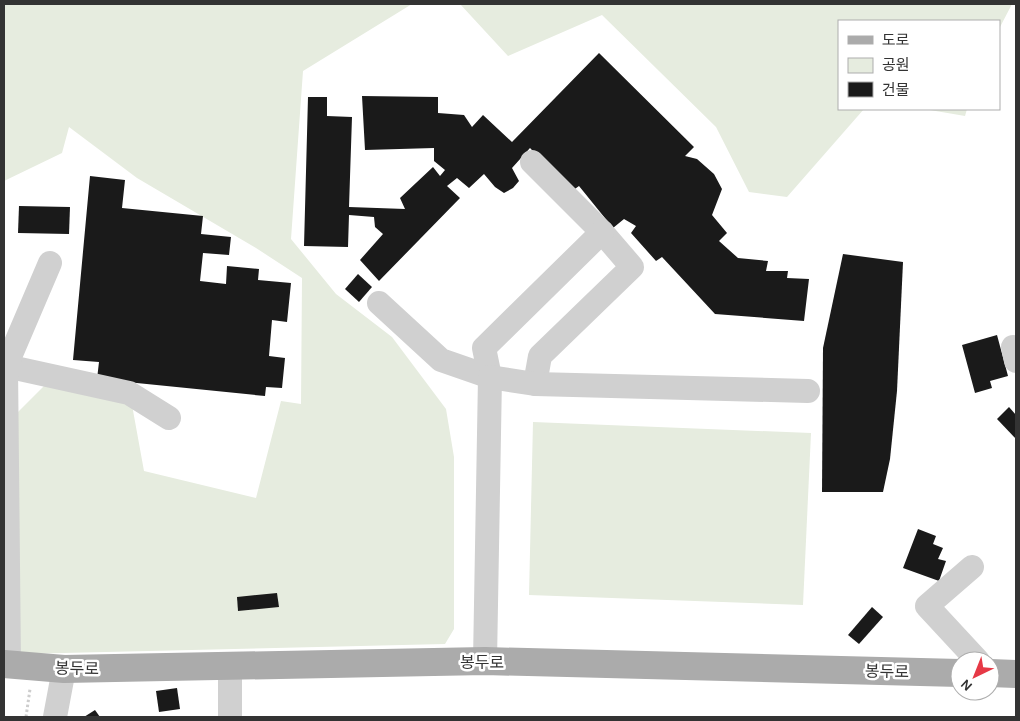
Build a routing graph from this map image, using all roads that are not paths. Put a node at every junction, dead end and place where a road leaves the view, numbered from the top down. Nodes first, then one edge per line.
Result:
1 (532, 162) dead end
2 (602, 232) junction
3 (50, 263) dead end
4 (379, 303) dead end
5 (5, 365) edge
6 (490, 376) junction
7 (535, 384) junction
8 (808, 391) dead end
9 (169, 418) dead end
10 (972, 567) dead end
11 (969, 651) edge
12 (485, 661) junction
13 (15, 665) edge
14 (230, 666) junction
15 (64, 669) junction
16 (950, 672) edge
17 (1000, 673) edge
18 (1016, 674) edge
19 (55, 717) edge
20 (230, 717) edge

1 - 2 street
2 - 6 street
2 - 7 street
3 - 5 street
4 - 6 street
5 - 9 street
5 - 13 street
6 - 7 street
6 - 12 street
7 - 8 street
10 - 11 street
12 - 14 main road, 봉두로
12 - 16 main road, 봉두로
13 - 15 main road, 봉두로
14 - 15 main road, 봉두로
14 - 20 street
15 - 19 street
17 - 18 main road

